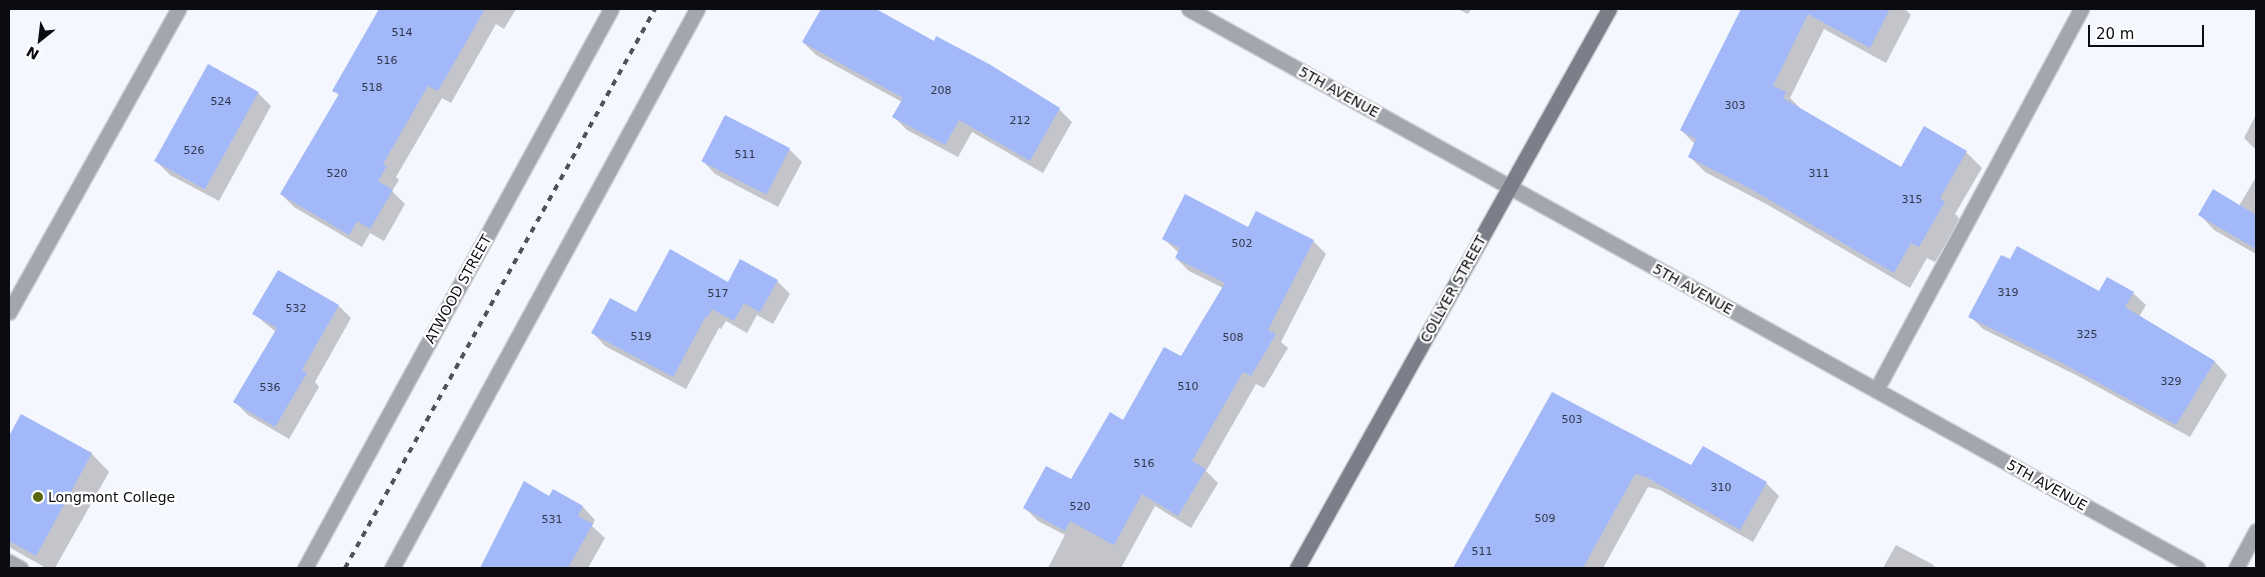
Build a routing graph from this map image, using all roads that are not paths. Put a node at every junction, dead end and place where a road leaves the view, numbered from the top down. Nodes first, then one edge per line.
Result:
1 (178, 9) edge
2 (611, 9) edge
3 (697, 9) edge
4 (1189, 9) edge
5 (1609, 9) edge
6 (2081, 9) edge
7 (1510, 188) junction
8 (9, 312) edge
9 (1876, 390) junction
10 (2256, 531) edge
11 (9, 562) edge
12 (20, 568) edge
13 (305, 568) edge
14 (392, 568) edge
15 (1297, 568) edge
16 (2197, 568) edge
17 (2236, 568) edge

1 - 8 street
2 - 13 street, ATWOOD STREET
3 - 14 street
4 - 7 street, 5TH AVENUE
5 - 7 street, COLLYER STREET
6 - 9 street
7 - 9 street, 5TH AVENUE
7 - 15 street, COLLYER STREET
9 - 16 street, 5TH AVENUE
10 - 17 street
11 - 12 street

